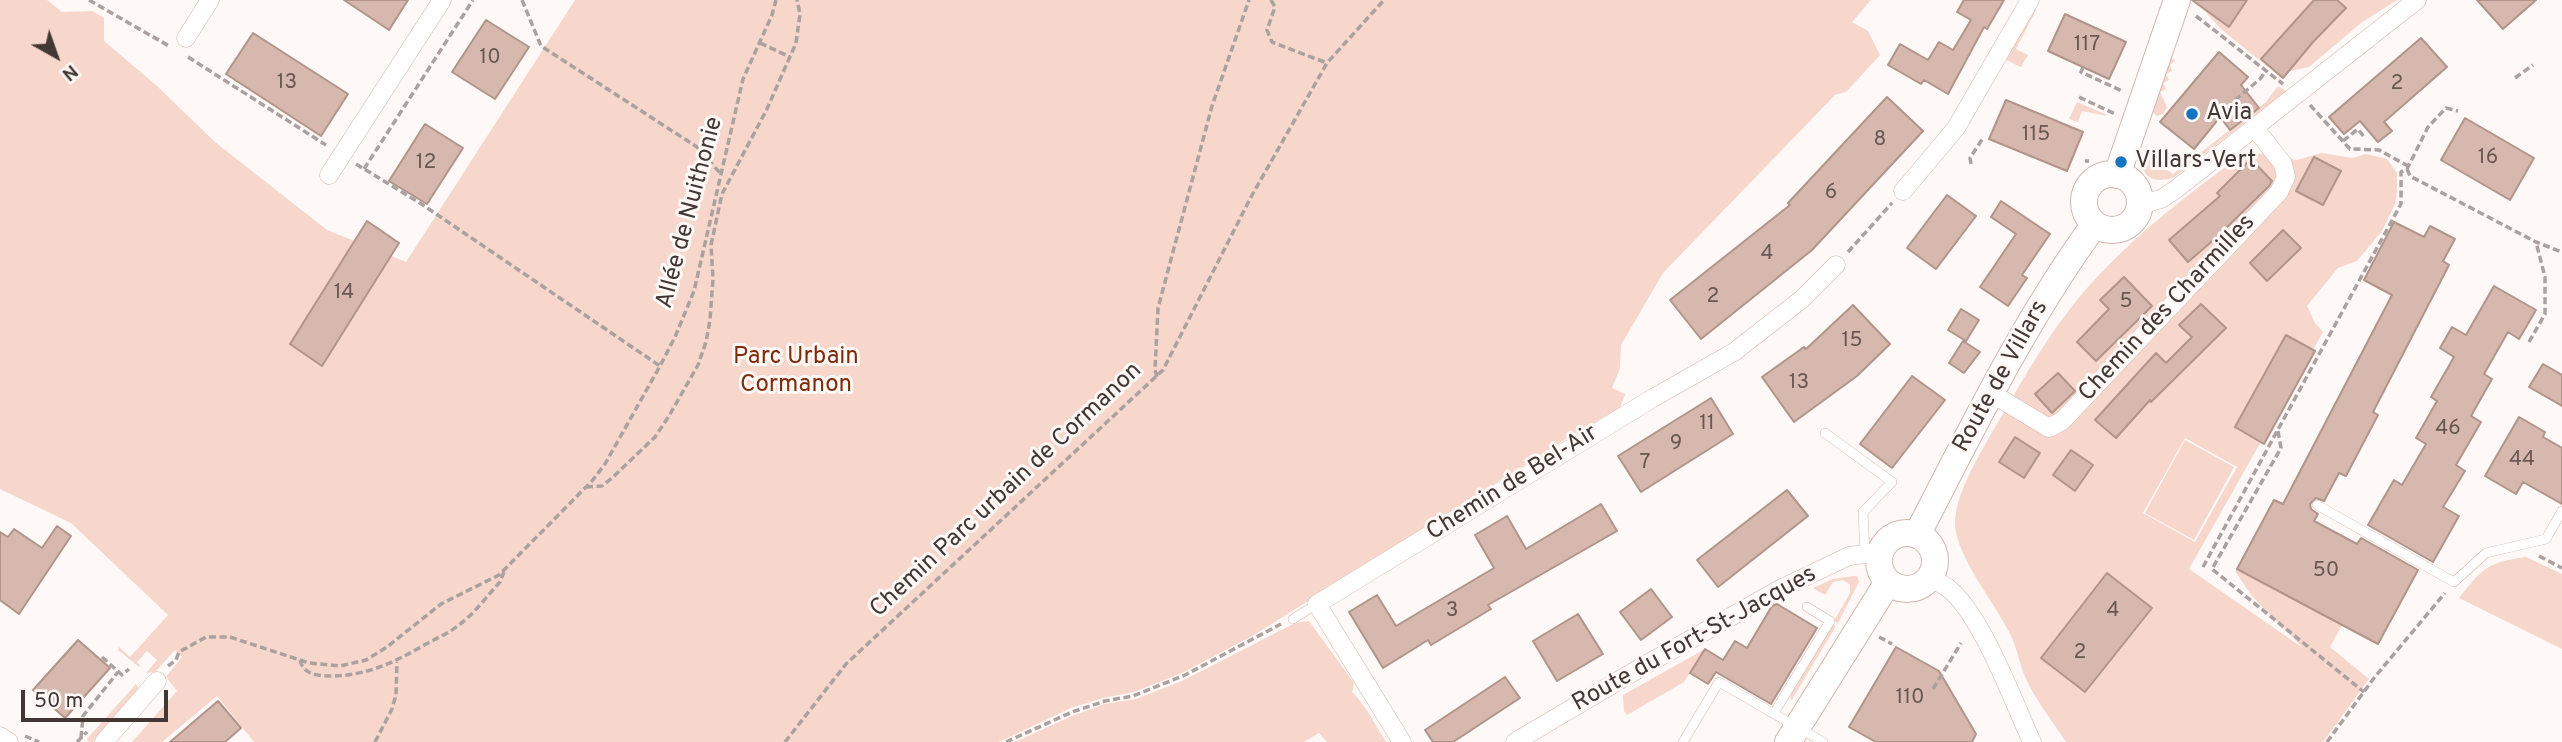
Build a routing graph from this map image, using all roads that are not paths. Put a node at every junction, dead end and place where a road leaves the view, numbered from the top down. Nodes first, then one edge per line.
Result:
1 (210, 0) edge
2 (442, 0) edge
3 (2030, 0) edge
4 (2417, 0) edge
5 (2184, 9) edge
6 (186, 38) dead end
7 (2254, 127) junction
8 (2117, 174) junction
9 (328, 175) dead end
10 (1903, 191) road end
11 (2139, 205) junction
12 (2095, 224) junction
13 (1836, 265) road end
14 (1991, 393) junction
15 (1825, 433) dead end
16 (2317, 505) dead end
17 (2562, 511) edge
18 (1917, 535) junction
19 (1872, 553) junction
20 (1929, 578) junction
21 (1888, 582) junction
22 (1317, 604) junction
23 (1807, 607) dead end
24 (1293, 619) road end
25 (157, 681) road end
26 (1774, 713) junction
27 (1793, 734) edge
28 (0, 736) edge
29 (9, 742) edge
30 (104, 742) edge
31 (1402, 742) edge
32 (1515, 742) edge
33 (1683, 742) edge
34 (1823, 742) edge
35 (2032, 742) edge

1 - 6 street
2 - 9 street
3 - 10 street
4 - 7 street
5 - 8 main road
7 - 11 street
7 - 14 street, Chemin des Charmilles
8 - 11 main road
8 - 12 main road
11 - 12 main road
12 - 14 main road, Route de Villars
13 - 22 street, Chemin de Bel-Air
14 - 18 main road, Route de Villars
15 - 19 lane
16 - 17 lane
18 - 19 main road
18 - 20 main road
19 - 21 main road
19 - 32 street, Route du Fort-St-Jacques
20 - 21 main road
20 - 35 street
21 - 27 main road
22 - 24 lane
22 - 31 street
23 - 26 lane
25 - 30 street
26 - 27 lane
26 - 33 lane
27 - 34 lane
28 - 29 street

